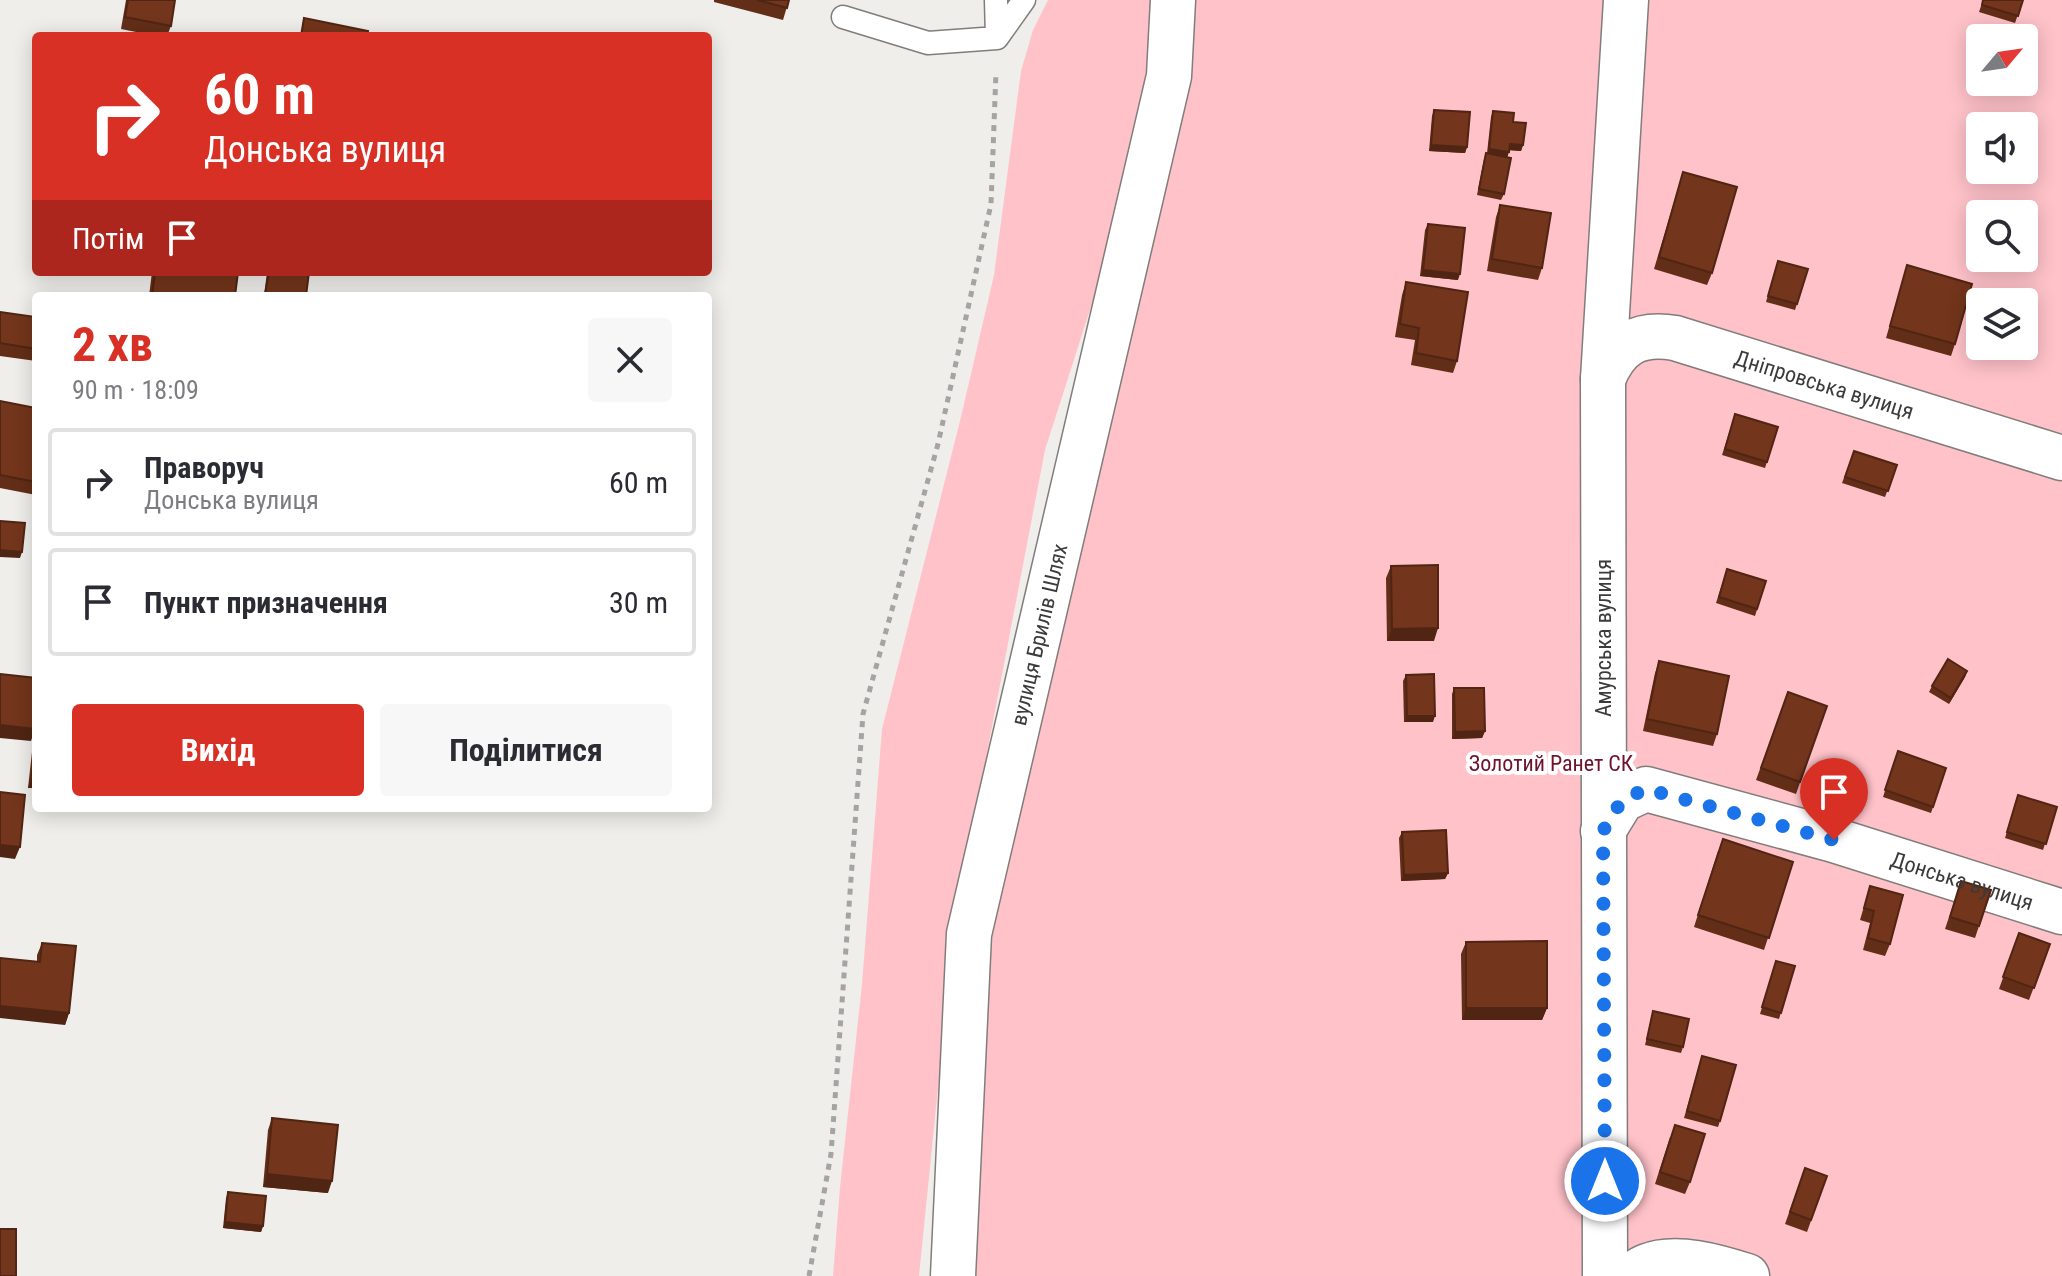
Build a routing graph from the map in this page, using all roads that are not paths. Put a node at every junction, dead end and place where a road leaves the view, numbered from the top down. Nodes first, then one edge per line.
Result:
1 (996, 0) edge
2 (1024, 0) edge
3 (1173, 0) edge
4 (1626, 0) edge
5 (843, 17) dead end
6 (997, 38) junction
7 (1603, 379) junction
8 (2062, 458) edge
9 (1603, 831) junction
10 (2062, 912) edge
11 (953, 1276) edge
12 (1605, 1276) edge
13 (1630, 1276) edge
14 (1747, 1276) edge

1 - 6 lane
2 - 6 lane
3 - 11 street, вулиця Брилів Шлях
4 - 7 street, Амурська вулиця
5 - 6 lane
7 - 8 street, Дніпровська вулиця
7 - 9 street, Амурська вулиця
9 - 10 street, Донська вулиця
9 - 12 street, Амурська вулиця
13 - 14 street

